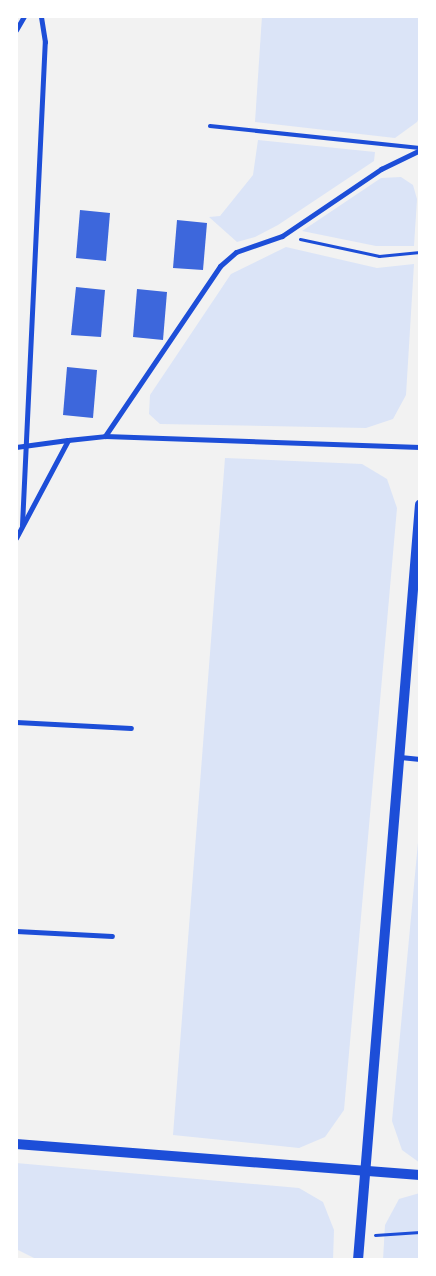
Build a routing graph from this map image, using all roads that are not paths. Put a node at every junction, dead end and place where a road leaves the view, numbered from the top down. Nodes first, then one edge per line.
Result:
1 (24, 16) edge
2 (42, 16) edge
3 (16, 30) edge
4 (210, 126) dead end
5 (420, 149) edge
6 (105, 436) junction
7 (68, 440) junction
8 (16, 447) edge
9 (420, 447) edge
10 (26, 448) junction
11 (420, 505) edge
12 (21, 528) junction
13 (16, 538) edge
14 (16, 722) edge
15 (131, 728) dead end
16 (400, 757) junction
17 (420, 758) edge
18 (16, 931) edge
19 (112, 936) dead end
20 (16, 1144) edge
21 (364, 1172) junction
22 (420, 1176) edge
23 (358, 1260) edge

1 - 3 street
2 - 10 street
4 - 5 lane
5 - 6 street
6 - 7 street
6 - 9 street
7 - 10 street
7 - 12 street
8 - 10 street
10 - 12 street
11 - 16 main road
12 - 13 street
14 - 15 street
16 - 17 street
16 - 21 main road
18 - 19 street
20 - 21 main road
21 - 22 main road
21 - 23 main road

